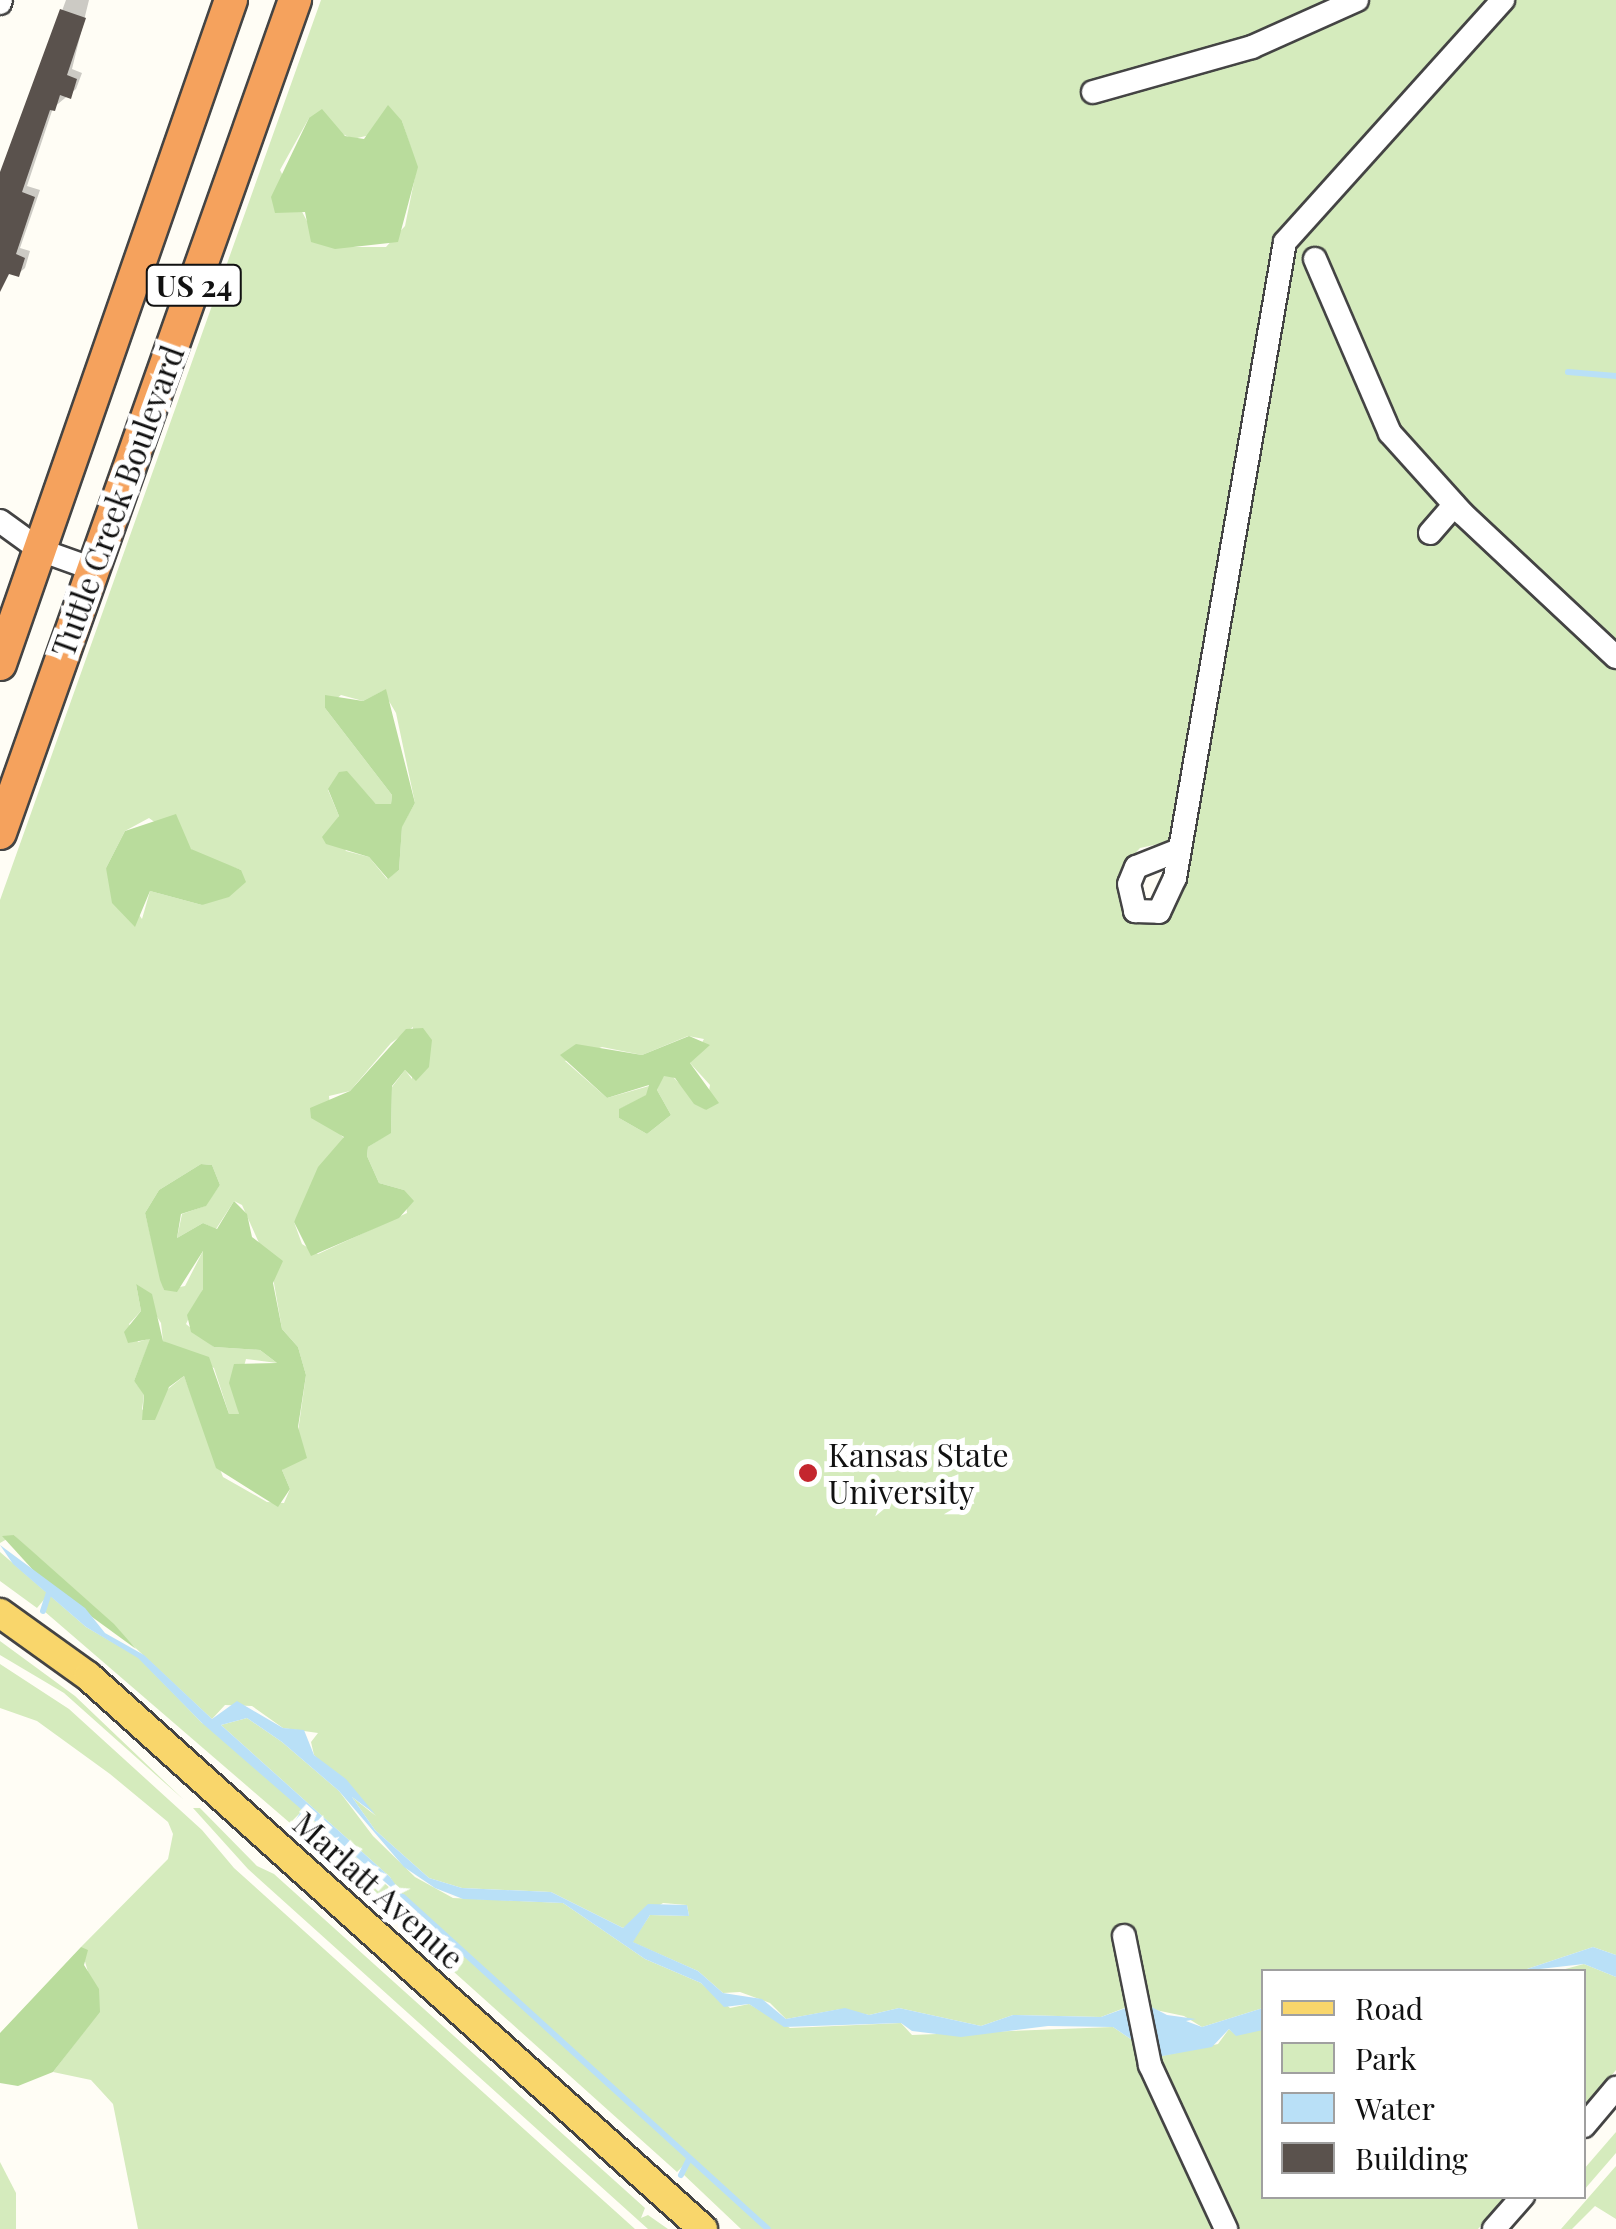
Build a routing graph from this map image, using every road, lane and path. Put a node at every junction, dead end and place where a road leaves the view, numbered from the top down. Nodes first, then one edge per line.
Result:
1 (231, 0) edge
2 (295, 0) edge
3 (1358, 0) edge
4 (1503, 0) edge
5 (1094, 92) dead end
6 (1315, 259) dead end
7 (1454, 505) junction
8 (0, 522) edge
9 (1430, 533) dead end
10 (40, 550) junction
11 (93, 569) junction
12 (1616, 657) edge
13 (0, 664) edge
14 (0, 833) edge
15 (1179, 850) dead end
16 (0, 1614) edge
17 (1124, 1936) dead end
18 (1616, 2088) edge
19 (1586, 2124) edge
20 (1519, 2199) edge
21 (703, 2229) edge
22 (1226, 2229) edge
23 (1494, 2229) edge

1 - 10 highway, Tuttle Creek Boulevard / US 24
2 - 11 highway, Tuttle Creek Boulevard / US 24
3 - 5 street
4 - 15 street
6 - 7 street
7 - 9 street
7 - 12 street
8 - 10 street
10 - 11 street
10 - 13 highway, Tuttle Creek Boulevard / US 24
11 - 14 highway, Tuttle Creek Boulevard / US 24
16 - 21 main road, Marlatt Avenue
17 - 22 street
18 - 19 street
20 - 23 street

